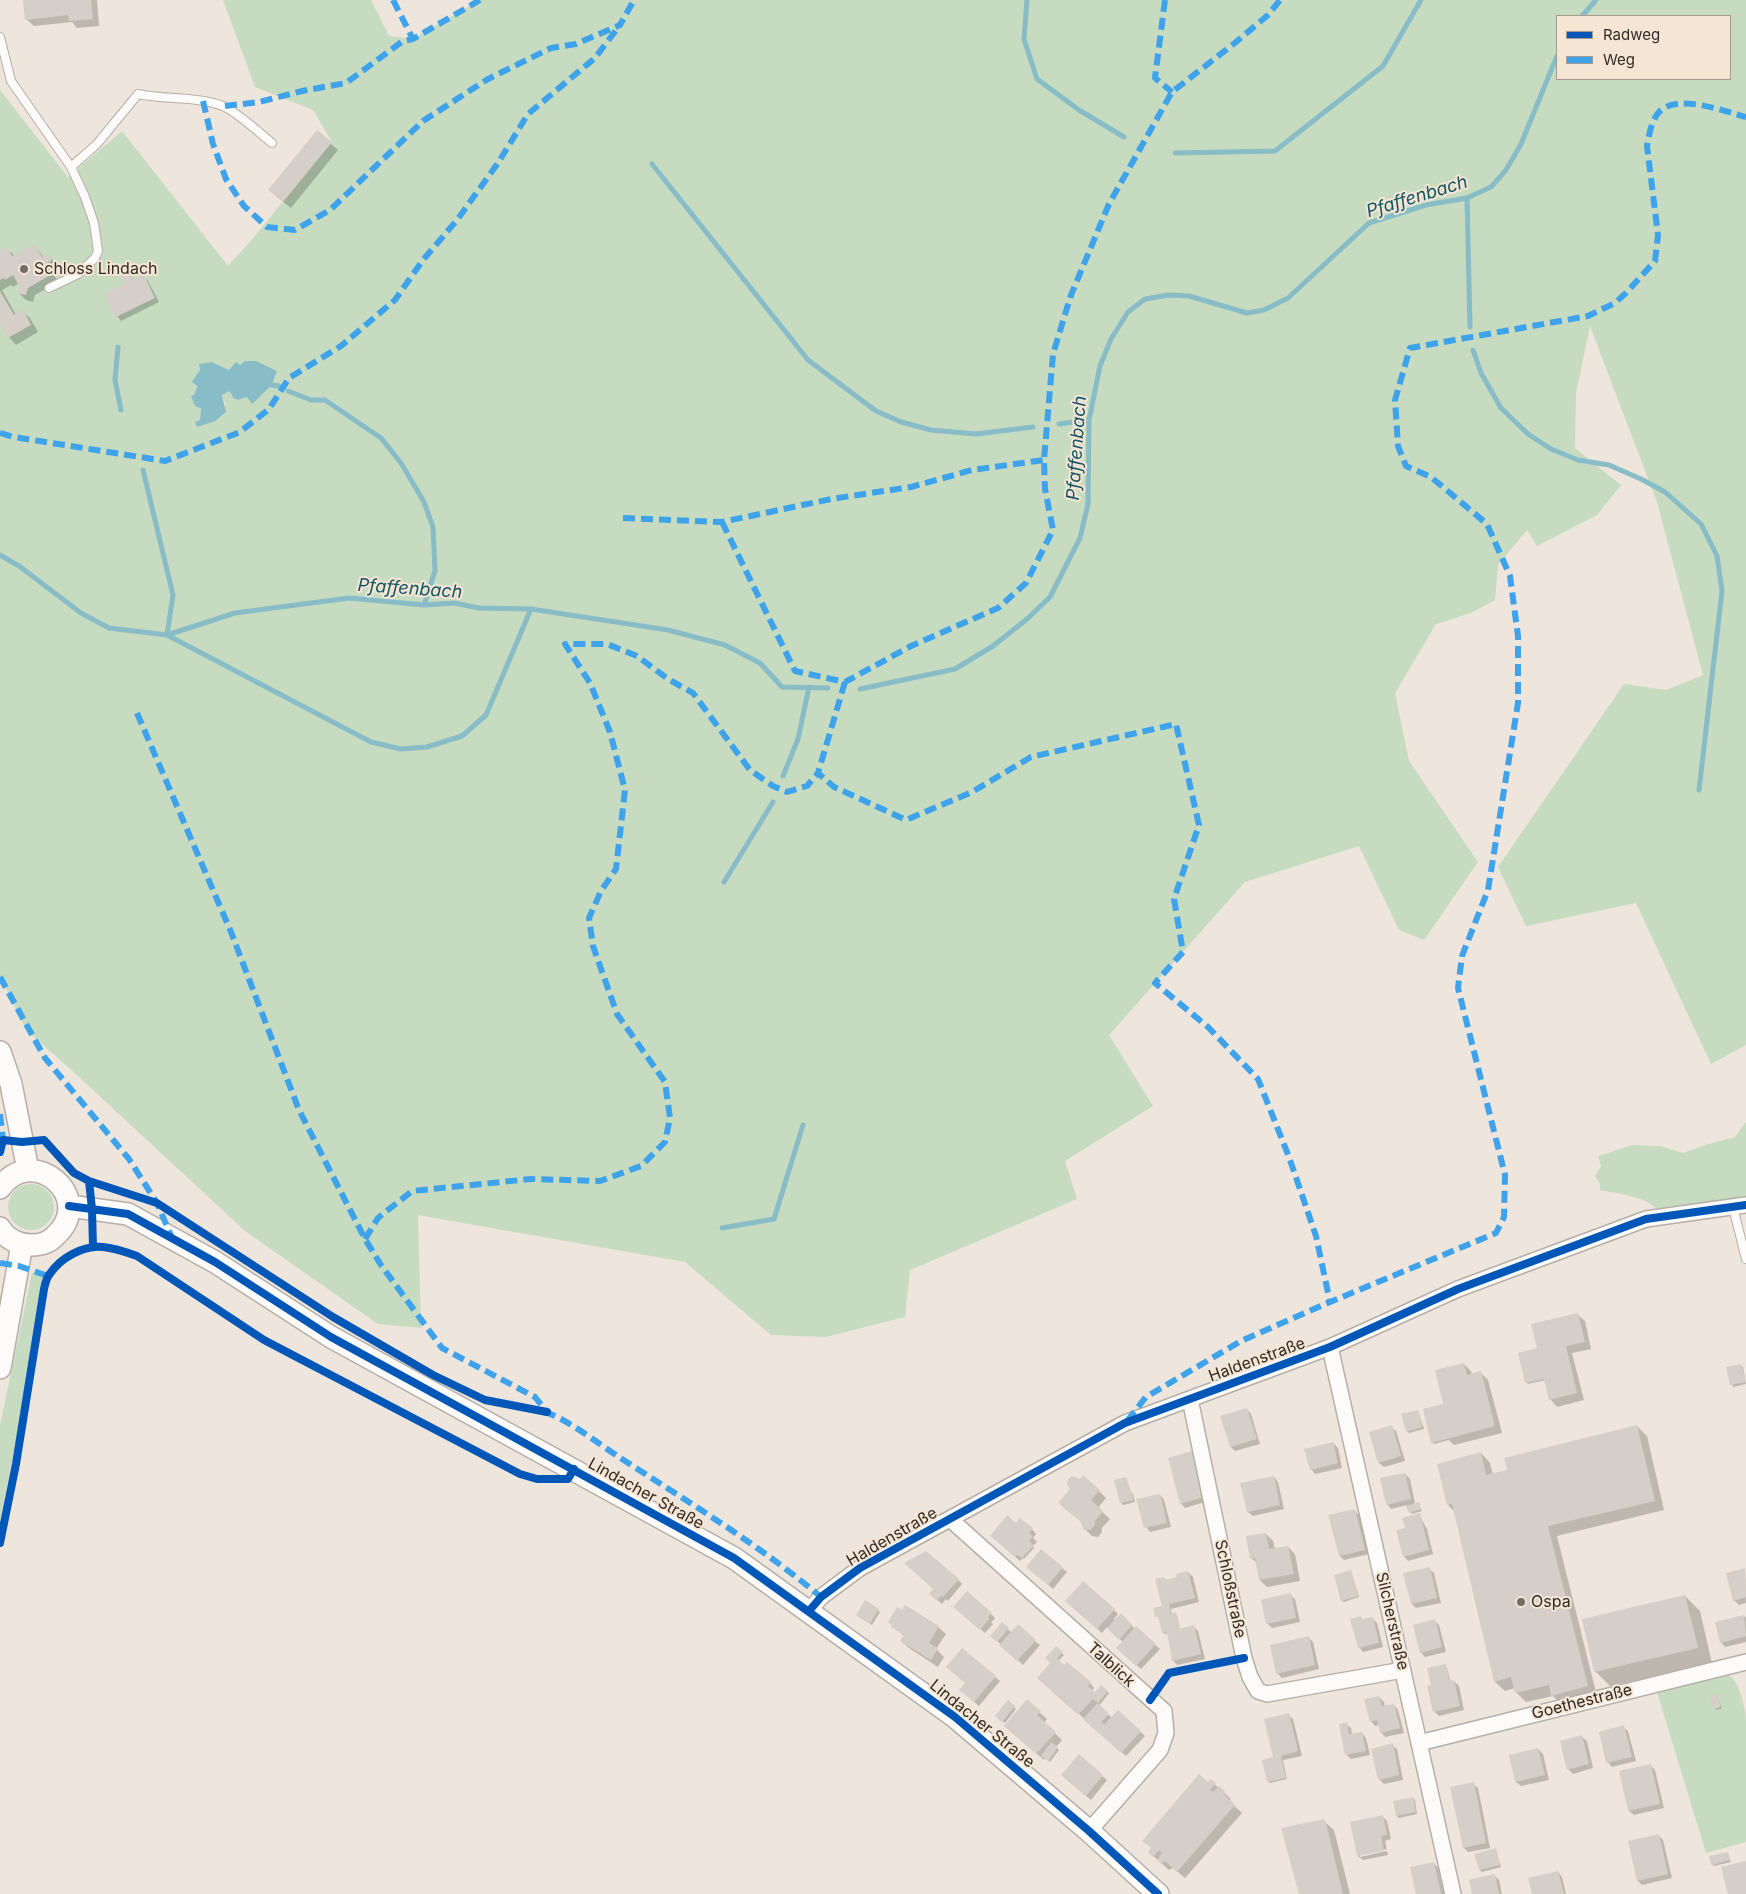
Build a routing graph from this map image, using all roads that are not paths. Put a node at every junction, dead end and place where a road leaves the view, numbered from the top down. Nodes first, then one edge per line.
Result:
1 (0, 37) edge
2 (272, 143) dead end
3 (71, 167) junction
4 (49, 288) dead end
5 (0, 1052) edge
6 (28, 1170) junction
7 (0, 1188) edge
8 (69, 1206) junction
9 (1739, 1206) edge
10 (0, 1228) edge
11 (22, 1244) junction
12 (1746, 1258) edge
13 (1330, 1347) junction
14 (0, 1368) edge
15 (1190, 1400) junction
16 (950, 1519) junction
17 (809, 1611) junction
18 (1745, 1664) edge
19 (1403, 1670) junction
20 (1419, 1743) junction
21 (1089, 1830) junction
22 (1158, 1894) edge
23 (1453, 1894) edge

1 - 3 lane
2 - 3 lane
3 - 4 lane
5 - 6 street
6 - 7 street
6 - 8 street
8 - 11 street
8 - 17 street, Lindacher Straße
9 - 12 lane
9 - 13 street, Haldenstraße
10 - 11 street
11 - 14 street
13 - 15 street, Haldenstraße
13 - 19 street, Silcherstraße
15 - 16 street, Haldenstraße
15 - 19 street, Schloßstraße
16 - 17 street, Haldenstraße
16 - 21 street, Talblick
17 - 21 street, Lindacher Straße
18 - 20 street, Goethestraße
19 - 20 street, Silcherstraße
20 - 23 street, Silcherstraße
21 - 22 street, Lindacher Straße

